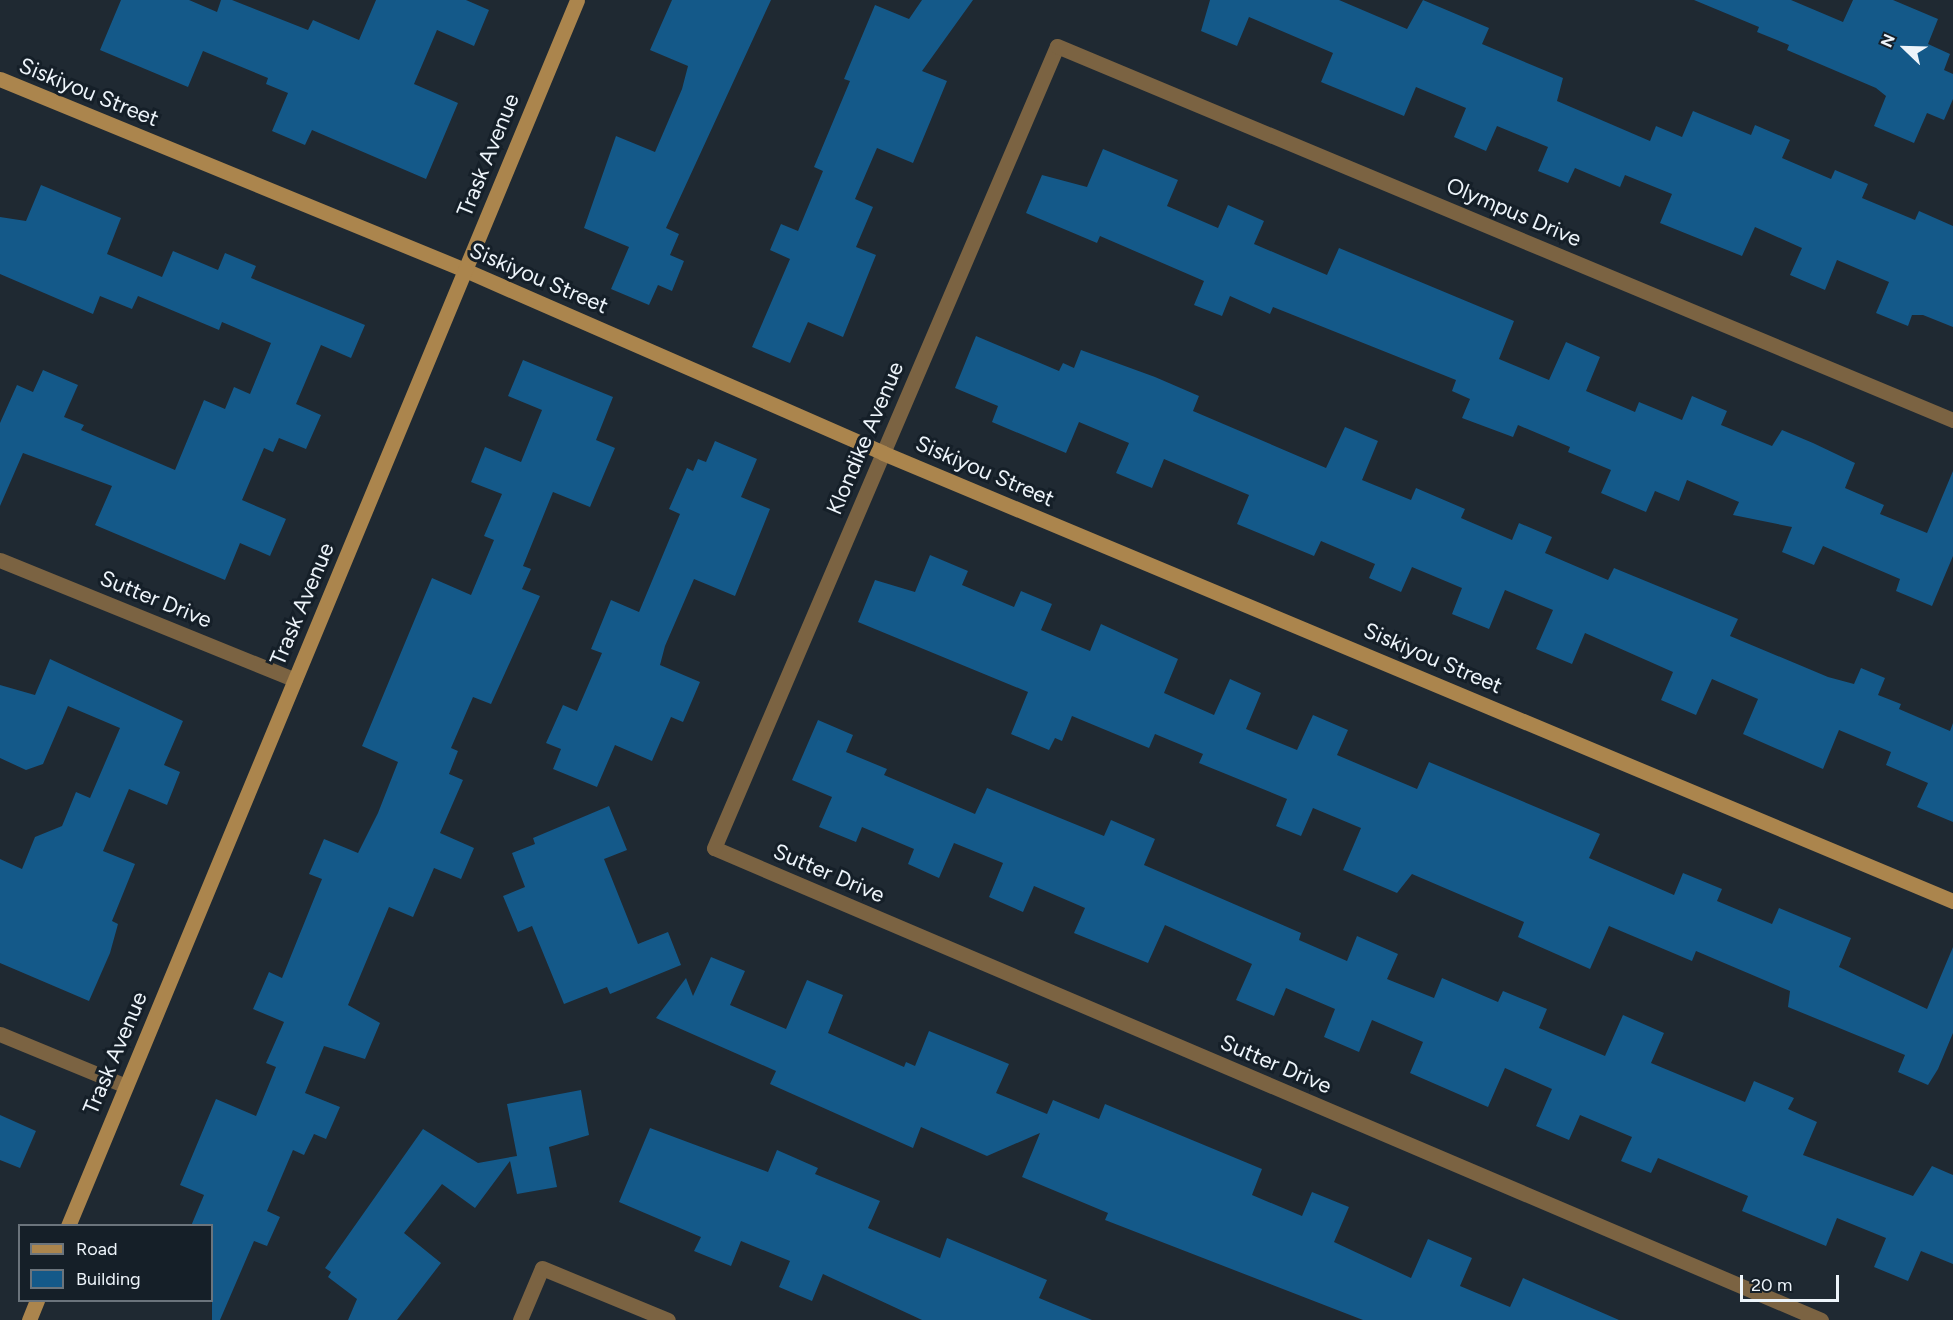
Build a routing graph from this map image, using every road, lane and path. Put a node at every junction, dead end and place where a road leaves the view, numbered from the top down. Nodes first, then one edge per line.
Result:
1 (577, 0) edge
2 (1057, 46) joint
3 (0, 79) edge
4 (465, 270) junction
5 (1953, 420) edge
6 (883, 453) junction
7 (0, 560) edge
8 (295, 680) junction
9 (714, 848) joint
10 (1953, 901) edge
11 (0, 1034) edge
12 (126, 1086) junction
13 (69, 1224) edge
14 (36, 1302) edge
15 (29, 1320) edge
16 (520, 1320) edge
17 (668, 1320) edge
18 (1821, 1320) edge

1 - 4 street, Trask Avenue
2 - 5 street, Olympus Drive
2 - 6 street, Klondike Avenue
3 - 4 street, Siskiyou Street
4 - 6 street, Siskiyou Street
4 - 8 street, Trask Avenue
6 - 9 street, Klondike Avenue
6 - 10 street, Siskiyou Street
7 - 8 street, Sutter Drive
8 - 12 street, Trask Avenue
9 - 18 street, Sutter Drive
11 - 12 street
12 - 13 street, Trask Avenue
14 - 15 street
16 - 17 street

